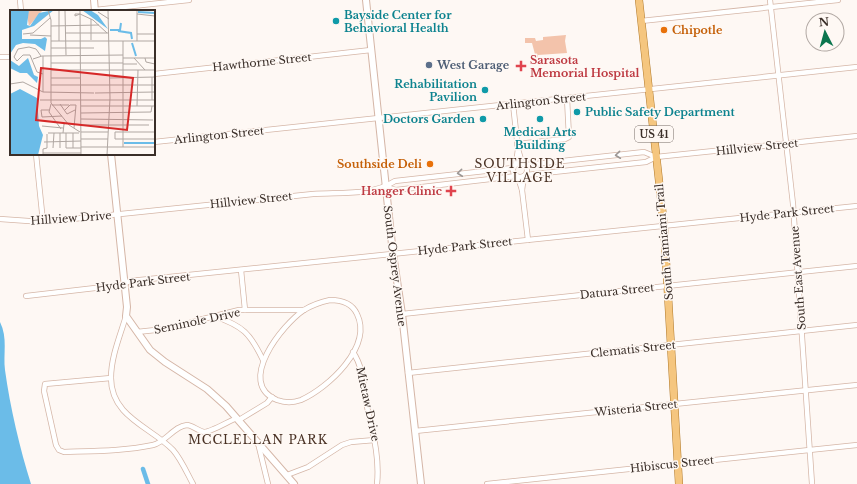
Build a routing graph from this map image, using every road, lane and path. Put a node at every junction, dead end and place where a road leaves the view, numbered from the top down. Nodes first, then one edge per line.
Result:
1 (20, 0) edge
2 (94, 0) edge
3 (189, 0) edge
4 (366, 0) edge
5 (639, 0) edge
6 (770, 0) edge
7 (838, 0) edge
8 (771, 7) junction
9 (21, 10) edge
10 (95, 10) edge
11 (641, 21) junction
12 (371, 50) junction
13 (0, 57) edge
14 (10, 58) edge
15 (857, 67) edge
16 (155, 74) edge
17 (779, 76) junction
18 (649, 89) junction
19 (567, 98) junction
20 (513, 104) junction
21 (378, 118) junction
22 (857, 136) edge
23 (155, 142) edge
24 (517, 144) junction
25 (786, 144) junction
26 (518, 149) junction
27 (36, 155) edge
28 (111, 155) edge
29 (656, 157) junction
30 (524, 164) junction
31 (514, 166) junction
32 (521, 176) junction
33 (386, 187) junction
34 (857, 206) edge
35 (793, 213) junction
36 (117, 214) junction
37 (0, 219) edge
38 (43, 222) junction
39 (664, 226) junction
40 (528, 240) junction
41 (393, 254) junction
42 (857, 266) edge
43 (241, 270) junction
44 (798, 272) junction
45 (125, 283) junction
46 (668, 286) junction
47 (26, 296) dead end
48 (245, 310) junction
49 (304, 310) junction
50 (402, 314) junction
51 (126, 316) junction
52 (214, 316) junction
53 (857, 325) edge
54 (802, 331) junction
55 (137, 332) junction
56 (671, 345) junction
57 (354, 352) junction
58 (263, 360) junction
59 (408, 373) junction
60 (111, 378) junction
61 (857, 385) edge
62 (805, 391) junction
63 (272, 398) junction
64 (674, 404) junction
65 (238, 419) junction
66 (415, 431) junction
67 (375, 440) junction
68 (164, 441) junction
69 (258, 442) junction
70 (857, 444) edge
71 (809, 450) junction
72 (678, 464) junction
73 (287, 475) junction
74 (292, 483) edge
75 (193, 484) edge
76 (268, 484) edge
77 (377, 484) edge
78 (421, 484) edge
79 (487, 484) edge
80 (679, 484) edge
81 (812, 484) edge

1 - 9 street
2 - 10 street
3 - 10 street
4 - 12 street, South Osprey Avenue
5 - 11 main road, South Tamiami Trail / US 41
6 - 8 street, South East Avenue
7 - 8 street
8 - 11 street
8 - 17 street, South East Avenue
11 - 18 main road, South Tamiami Trail / US 41
12 - 16 street, Hawthorne Street
12 - 21 street, South Osprey Avenue
13 - 14 street
15 - 17 street, Arlington Street
17 - 18 street, Arlington Street
17 - 25 street, South East Avenue
18 - 19 street, Arlington Street
18 - 29 main road, South Tamiami Trail / US 41
19 - 20 street, Arlington Street
19 - 24 street
20 - 21 street, Arlington Street
20 - 24 street
21 - 23 street, Arlington Street
21 - 33 street, South Osprey Avenue
22 - 25 street, Hillview Street
24 - 26 street
25 - 29 street, Hillview Street
25 - 35 street, South East Avenue
26 - 30 street
26 - 31 street
27 - 38 street
28 - 36 street
29 -> 30 street, Hillview Street
29 - 32 street, Hillview Street
29 - 39 main road, South Tamiami Trail / US 41
30 - 31 street, Hillview Street
30 - 32 street
31 - 32 street
31 -> 33 street, Hillview Street
32 - 33 street, Hillview Street
32 - 40 street
33 - 36 street, Hillview Street
33 - 41 street, South Osprey Avenue
34 - 35 street, Hyde Park Street
35 - 39 street, Hyde Park Street
35 - 44 street, South East Avenue
36 - 38 street, Hillview Drive
36 - 45 street
37 - 38 street, Hillview Drive
39 - 40 street, Hyde Park Street
39 - 46 main road, South Tamiami Trail / US 41
40 - 41 street, Hyde Park Street
41 - 43 street, Hyde Park Street
41 - 50 street, South Osprey Avenue
42 - 44 street, Datura Street
43 - 45 street, Hyde Park Street
43 - 48 street
44 - 46 street, Datura Street
44 - 54 street, South East Avenue
45 - 47 street, Hyde Park Street
45 - 51 street
46 - 50 street, Datura Street
46 - 56 main road, South Tamiami Trail
48 - 49 street, Seminole Drive
48 - 52 street, Seminole Drive
49 - 57 street, Mietaw Drive
49 - 58 street
50 - 59 street, South Osprey Avenue
51 - 55 street
51 - 60 street
52 - 55 street, Seminole Drive
52 - 58 street
53 - 54 street, Clematis Street
54 - 56 street, Clematis Street
54 - 62 street, South East Avenue
55 - 65 street
56 - 59 street, Clematis Street
56 - 64 main road, South Tamiami Trail
57 - 63 street
57 - 67 street, Mietaw Drive
58 - 63 street
59 - 66 street, South Osprey Avenue
60 - 68 street
60 - 68 street
61 - 62 street, Wisteria Street
62 - 64 street, Wisteria Street
62 - 71 street, South East Avenue
63 - 65 street
64 - 66 street, Wisteria Street
64 - 72 main road, South Tamiami Trail
65 - 68 street
65 - 69 street
66 - 78 street, South Osprey Avenue
67 - 73 street
67 - 77 street, Mietaw Drive
68 - 75 street
69 - 73 street
69 - 76 street
70 - 71 street, Hibiscus Street
71 - 72 street, Hibiscus Street
71 - 81 street, South East Avenue
72 - 79 street, Hibiscus Street
72 - 80 main road, South Tamiami Trail
73 - 74 street

